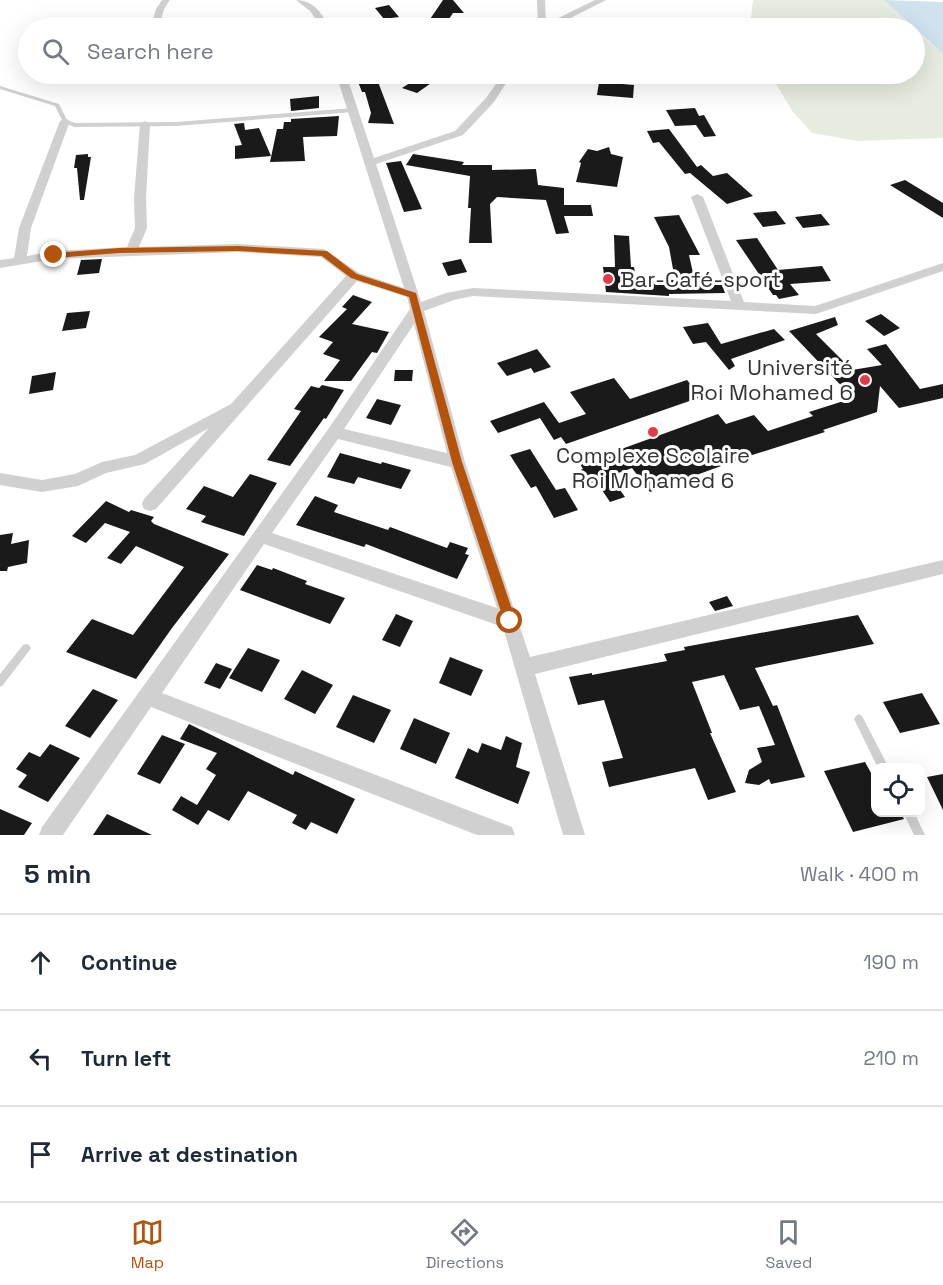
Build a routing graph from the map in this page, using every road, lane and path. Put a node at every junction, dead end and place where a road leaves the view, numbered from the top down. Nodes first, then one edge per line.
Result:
1 (166, 0) edge
2 (300, 0) edge
3 (542, 0) edge
4 (602, 0) edge
5 (158, 18) edge
6 (319, 18) edge
7 (543, 18) edge
8 (564, 18) edge
9 (345, 84) edge
10 (500, 84) edge
11 (0, 87) edge
12 (354, 110) junction
13 (65, 121) junction
14 (145, 124) junction
15 (369, 163) junction
16 (697, 197) dead end
17 (131, 250) junction
18 (20, 261) junction
19 (0, 264) edge
20 (943, 267) edge
21 (354, 276) junction
22 (415, 302) junction
23 (739, 306) junction
24 (240, 403) junction
25 (334, 432) junction
26 (457, 462) junction
27 (0, 479) edge
28 (150, 504) dead end
29 (261, 536) junction
30 (943, 567) edge
31 (510, 621) junction
32 (26, 648) dead end
33 (523, 668) junction
34 (0, 682) edge
35 (149, 697) junction
36 (859, 719) dead end
37 (881, 763) edge
38 (910, 817) edge
39 (50, 835) edge
40 (504, 835) edge
41 (574, 835) edge
42 (920, 835) edge

1 - 5 street
2 - 6 street
3 - 7 street
4 - 8 street
9 - 12 street
10 - 15 street
11 - 13 lane
12 - 14 lane
12 - 15 street
13 - 14 lane
13 - 18 street
14 - 17 street
15 - 22 street
16 - 23 street
17 - 18 street
17 - 21 street
18 - 19 street
20 - 23 street
21 - 22 street
21 - 24 street
22 - 23 street
22 - 25 street
22 - 26 street
24 - 27 street
24 - 28 street
25 - 26 street
25 - 29 street
26 - 31 street
29 - 31 street
29 - 35 street
30 - 33 street
31 - 33 street
32 - 34 lane
33 - 41 street
35 - 39 street
35 - 40 street
36 - 37 lane
38 - 42 lane

